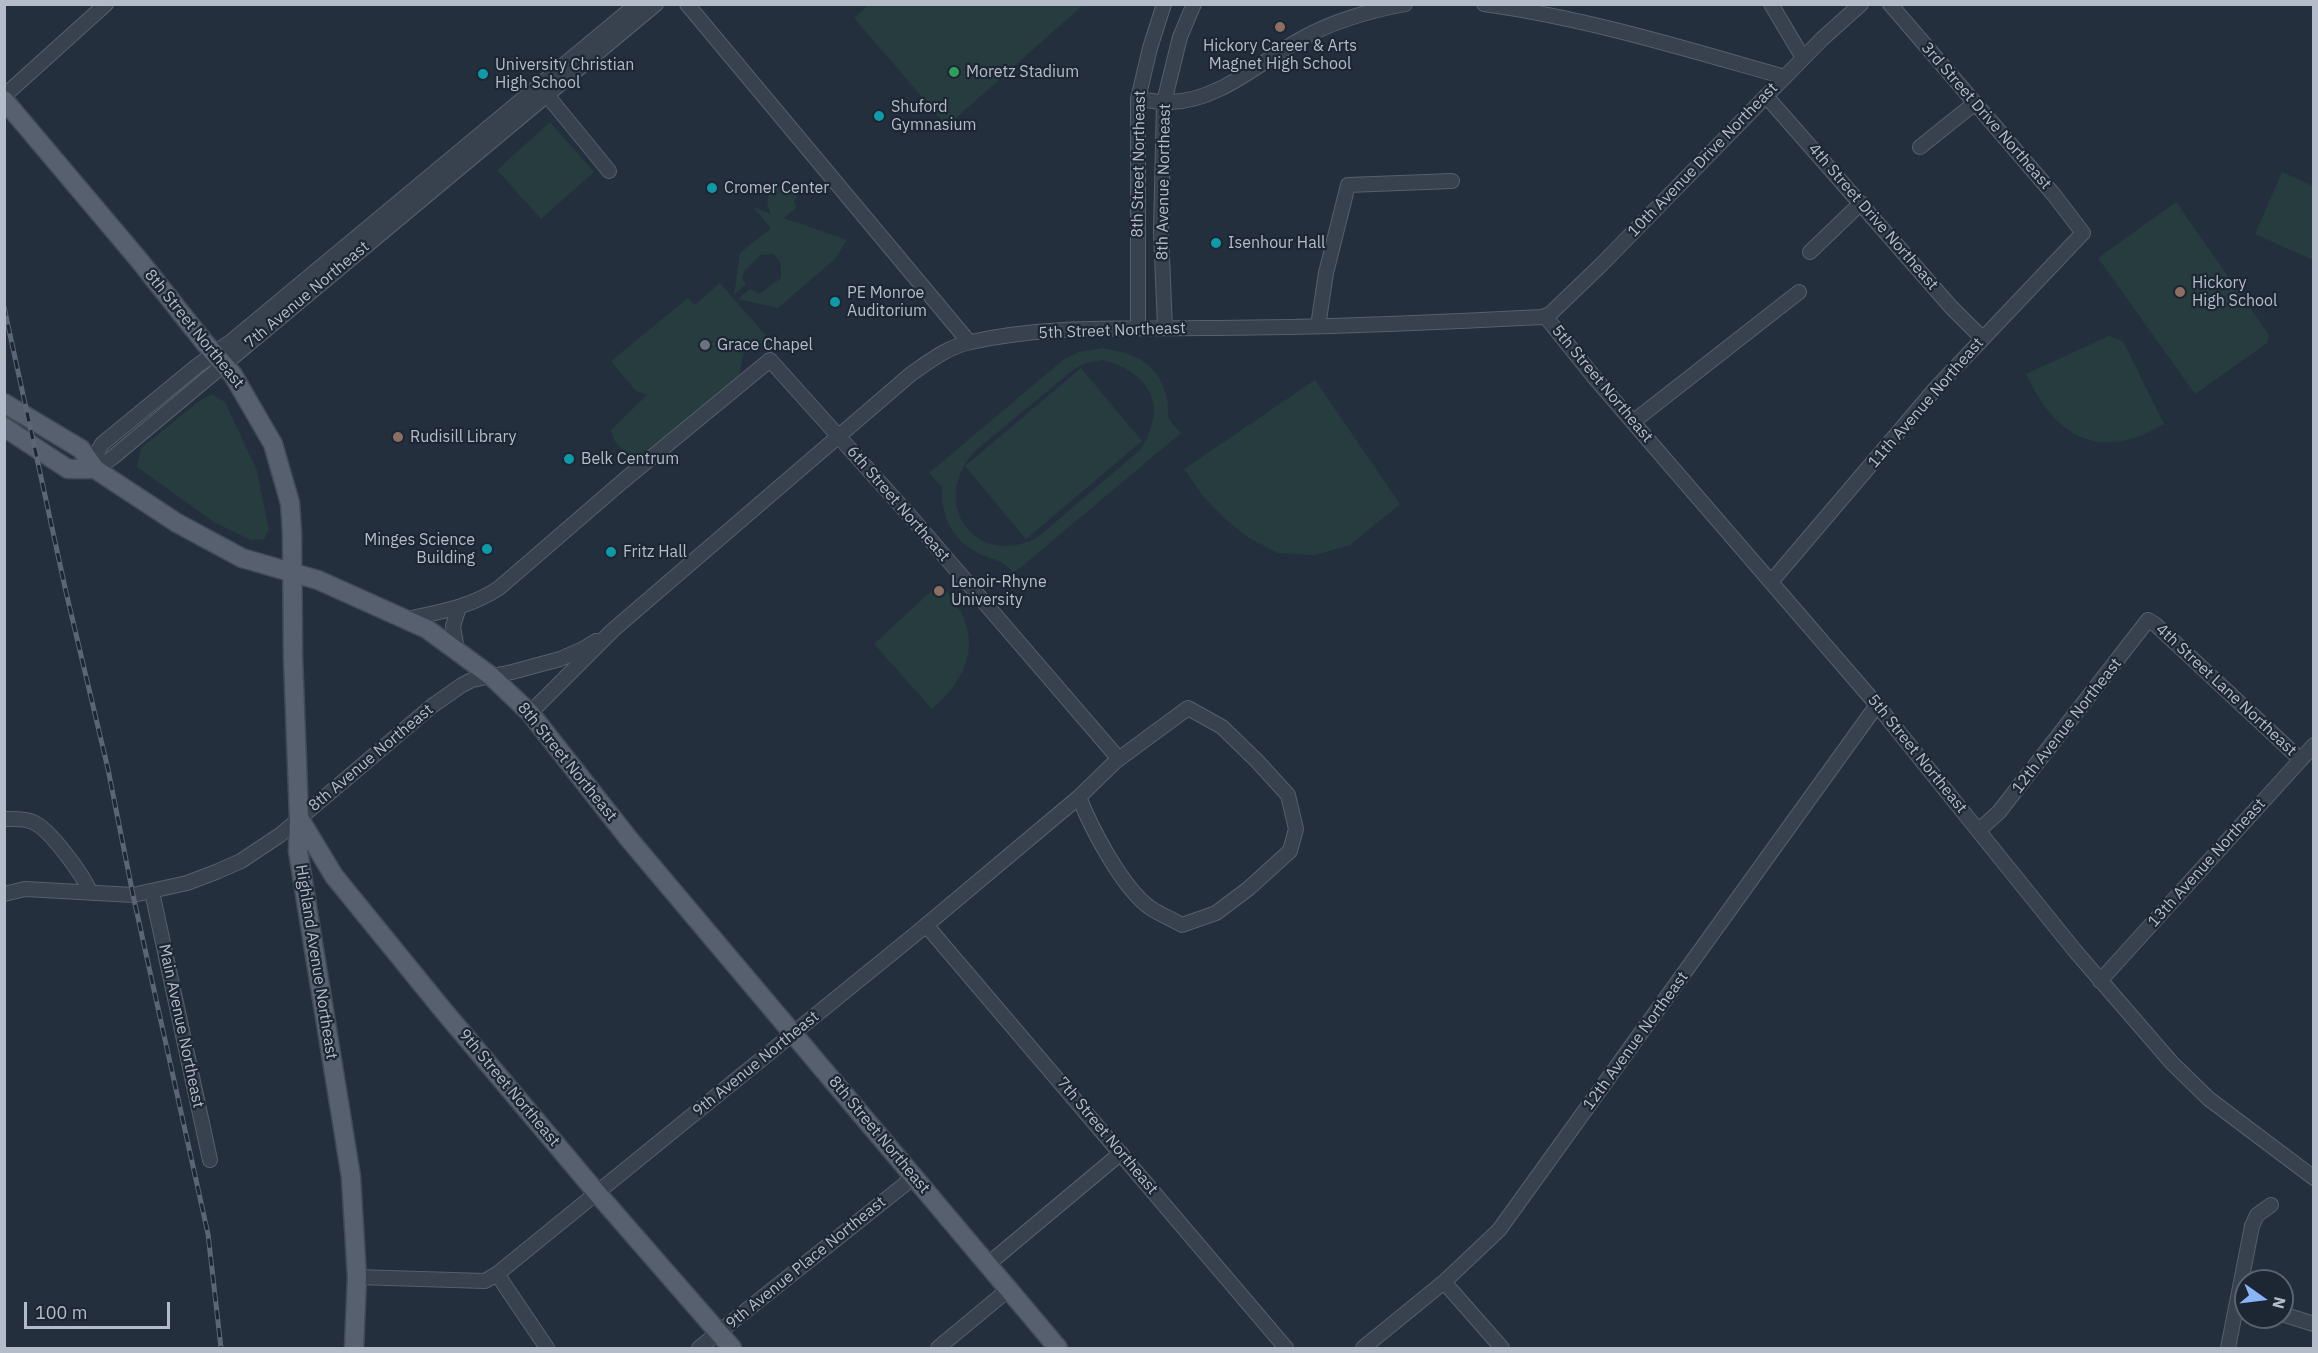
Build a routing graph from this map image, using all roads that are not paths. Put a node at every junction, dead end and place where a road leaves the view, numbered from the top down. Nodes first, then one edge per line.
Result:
1 (106, 4) edge
2 (637, 4) edge
3 (656, 4) edge
4 (687, 4) edge
5 (1164, 4) edge
6 (1194, 4) edge
7 (1405, 4) edge
8 (1484, 4) edge
9 (1771, 4) edge
10 (1890, 4) edge
11 (1857, 6) edge
12 (1803, 58) junction
13 (1785, 77) junction
14 (543, 90) junction
15 (4, 96) edge
16 (1766, 96) junction
17 (1138, 99) junction
18 (4, 100) edge
19 (1164, 102) junction
20 (1975, 103) junction
21 (1920, 147) dead end
22 (609, 171) dead end
23 (1452, 181) dead end
24 (1862, 203) junction
25 (2080, 229) joint
26 (1810, 252) dead end
27 (1799, 292) dead end
28 (1545, 316) junction
29 (1318, 326) junction
30 (1138, 327) junction
31 (1165, 328) junction
32 (1982, 338) junction
33 (969, 342) junction
34 (219, 359) junction
35 (4, 403) edge
36 (1634, 421) junction
37 (4, 427) edge
38 (838, 436) junction
39 (95, 469) junction
40 (293, 573) junction
41 (1771, 582) junction
42 (459, 607) junction
43 (407, 619) junction
44 (2151, 622) joint
45 (613, 630) junction
46 (457, 650) junction
47 (491, 676) junction
48 (1877, 705) junction
49 (530, 713) junction
50 (2313, 745) edge
51 (1119, 759) junction
52 (2300, 759) junction
53 (1078, 797) junction
54 (299, 818) junction
55 (4, 819) edge
56 (1978, 830) junction
57 (152, 892) junction
58 (91, 893) junction
59 (4, 894) edge
60 (926, 925) junction
61 (2100, 981) junction
62 (794, 1034) junction
63 (1121, 1153) junction
64 (210, 1160) dead end
65 (912, 1175) junction
66 (2313, 1178) edge
67 (597, 1193) junction
68 (2271, 1205) dead end
69 (987, 1265) junction
70 (2246, 1269) edge
71 (497, 1274) junction
72 (357, 1277) junction
73 (1444, 1282) junction
74 (1009, 1289) junction
75 (2294, 1318) edge
76 (2313, 1324) edge
77 (2234, 1327) edge
78 (718, 1333) junction
79 (354, 1348) edge
80 (547, 1348) edge
81 (699, 1348) edge
82 (732, 1348) edge
83 (938, 1348) edge
84 (1058, 1348) edge
85 (1286, 1348) edge
86 (1364, 1348) edge
87 (1502, 1348) edge
88 (2228, 1348) edge

1 - 15 street
2 - 14 street, 7th Avenue Northeast
3 - 14 street, 7th Avenue Northeast
4 - 33 street
5 - 17 street, 8th Street Northeast
6 - 19 street, 8th Avenue Northeast
7 - 19 street
8 - 13 street
9 - 12 street
10 - 20 street, 3rd Street Drive Northeast
11 - 12 street, 10th Avenue Drive Northeast
12 - 13 street, 10th Avenue Drive Northeast
13 - 16 street, 10th Avenue Drive Northeast
14 - 22 street
14 - 34 street, 7th Avenue Northeast
16 - 24 street, 4th Street Drive Northeast
16 - 28 street, 10th Avenue Drive Northeast
17 - 19 street
17 - 30 street, 8th Street Northeast
18 - 34 main road, 8th Street Northeast
19 - 31 street, 8th Avenue Northeast
20 - 21 street
20 - 25 street, 3rd Street Drive Northeast
23 - 29 street
24 - 26 street
24 - 32 street, 4th Street Drive Northeast
25 - 32 street, 11th Avenue Northeast
27 - 36 street
28 - 29 street, 5th Street Northeast
28 - 36 street, 5th Street Northeast
29 - 31 street, 5th Street Northeast
30 - 31 street, 5th Street Northeast
30 - 33 street, 5th Street Northeast
32 - 41 street, 11th Avenue Northeast
33 - 38 street, 5th Street Northeast
34 - 39 street, 7th Avenue Northeast
34 - 40 main road, 8th Street Northeast
35 - 39 main road
36 - 41 street, 5th Street Northeast
37 - 39 main road
38 - 42 street, 6th Street Northeast
38 - 45 street, 5th Street Northeast
38 - 51 street, 6th Street Northeast
39 - 40 main road
40 - 43 main road, 8th Street Northeast
40 - 54 main road, Highland Avenue Northeast
41 - 48 street, 5th Street Northeast
42 - 43 street
42 - 46 street
43 - 46 main road, 8th Street Northeast
44 - 52 street, 4th Street Lane Northeast
44 - 56 street, 12th Avenue Northeast
45 - 47 street, 8th Avenue Northeast
45 - 49 street
46 - 47 main road, 8th Street Northeast
47 - 49 main road, 8th Street Northeast
47 - 54 street, 8th Avenue Northeast
48 - 56 street, 5th Street Northeast
48 - 73 street, 12th Avenue Northeast
49 - 62 main road, 8th Street Northeast
50 - 52 street, 13th Avenue Northeast
51 - 53 street, 9th Avenue Northeast
51 - 53 street
52 - 61 street, 13th Avenue Northeast
53 - 60 street, 9th Avenue Northeast
54 - 57 street, 8th Avenue Northeast
54 - 67 main road, 9th Street Northeast
54 - 72 main road, Highland Avenue Northeast
55 - 58 street
56 - 61 street, 5th Street Northeast
57 - 58 street, 8th Avenue Northeast
57 - 64 street, Main Avenue Northeast
58 - 59 street, 8th Avenue Northeast
60 - 62 street, 9th Avenue Northeast
60 - 63 street, 7th Street Northeast
61 - 66 street, 5th Street Northeast
62 - 65 main road, 8th Street Northeast
62 - 67 street, 9th Avenue Northeast
63 - 69 street
63 - 85 street, 7th Street Northeast
65 - 69 main road, 8th Street Northeast
65 - 78 street, 9th Avenue Place Northeast
67 - 71 street, 9th Avenue Northeast
67 - 78 main road, 9th Street Northeast
68 - 70 street
69 - 74 main road, 8th Street Northeast
71 - 72 street, 9th Avenue Northeast
71 - 80 street
72 - 79 main road, Highland Avenue Northeast
73 - 86 street, 12th Avenue Northeast
73 - 87 street
74 - 83 street
74 - 84 main road, 8th Street Northeast
75 - 76 street
77 - 88 street
78 - 81 street, 9th Avenue Place Northeast
78 - 82 main road, 9th Street Northeast

